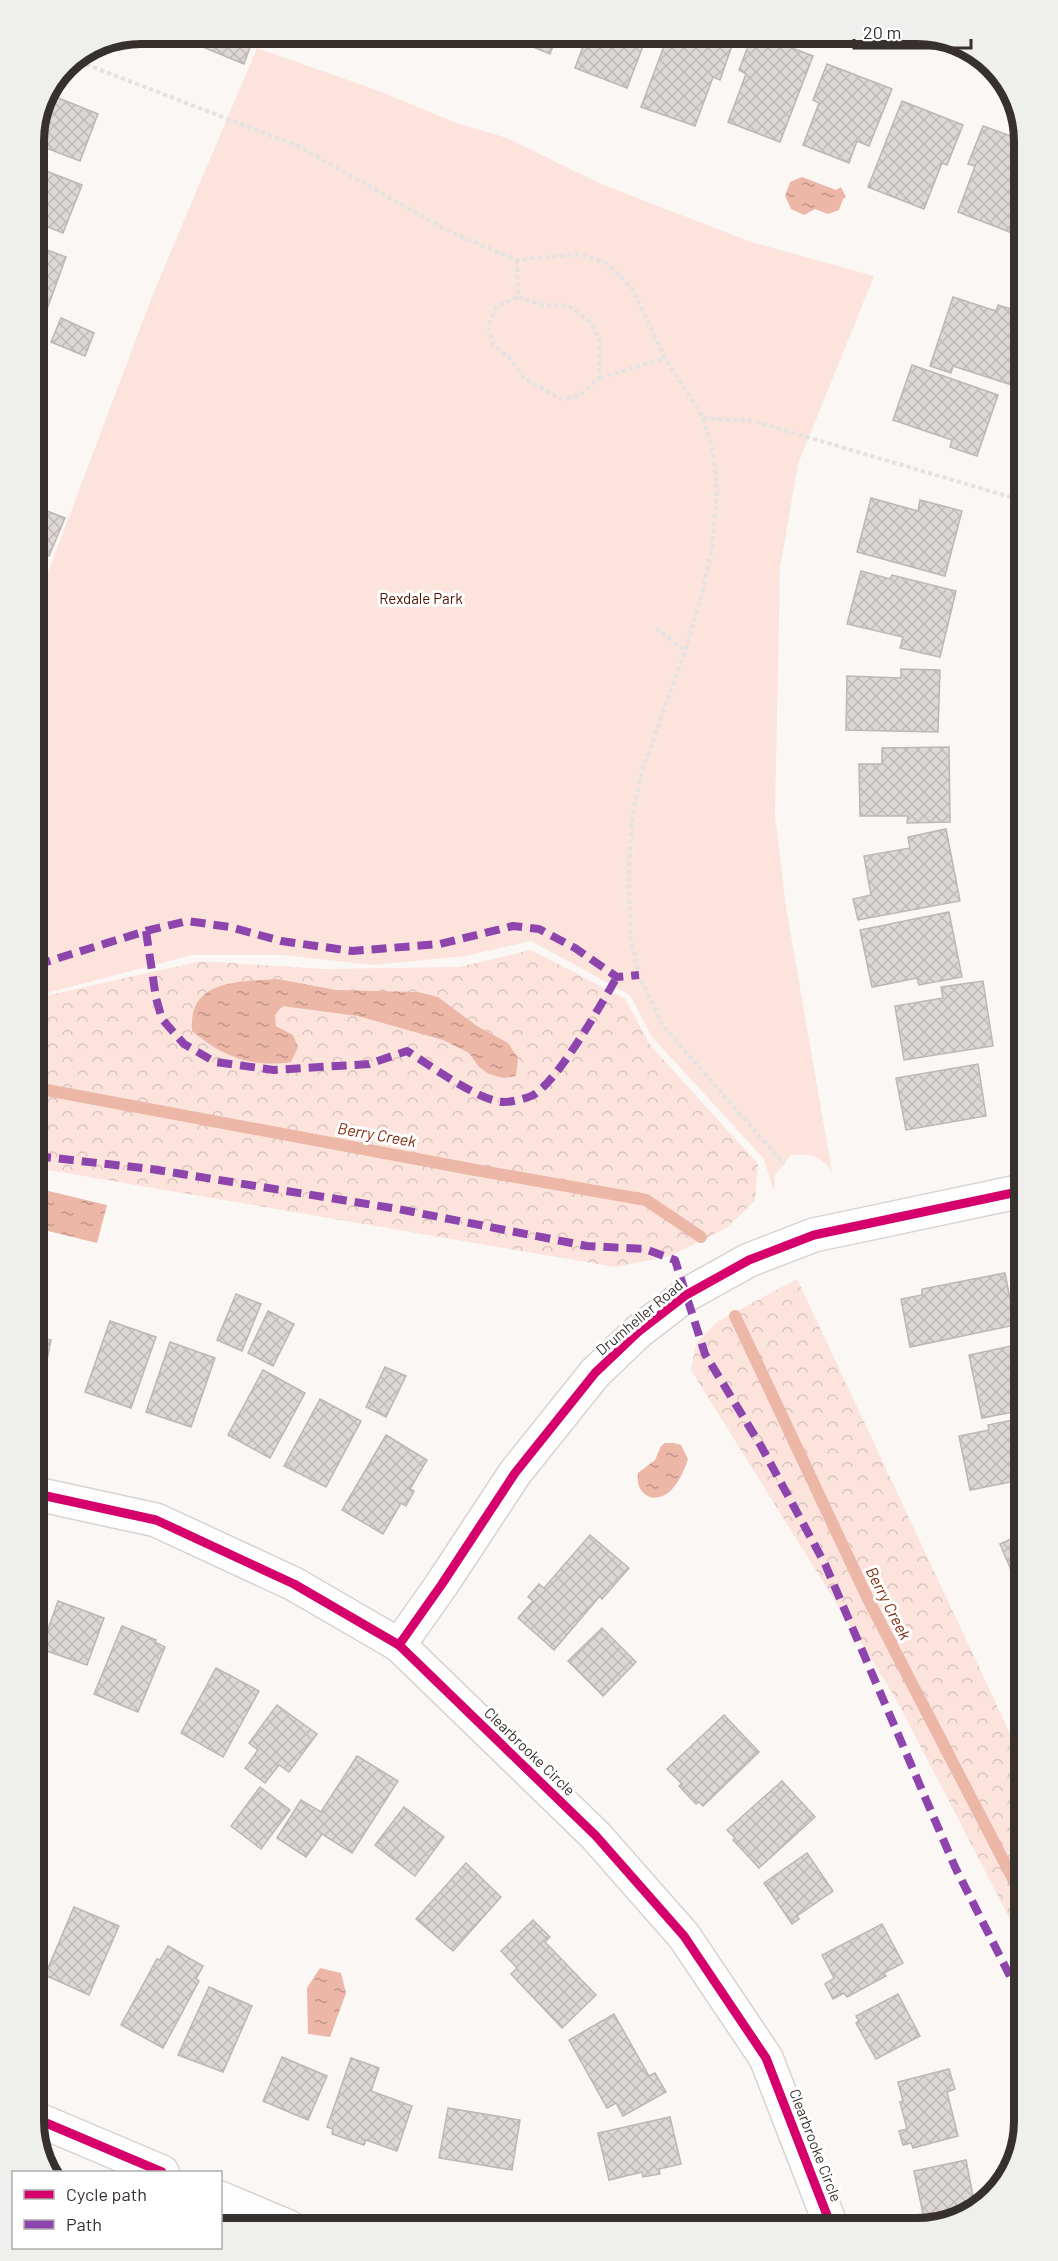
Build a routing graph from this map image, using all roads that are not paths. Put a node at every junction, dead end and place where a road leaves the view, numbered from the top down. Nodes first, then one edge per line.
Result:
1 (1014, 1193) edge
2 (44, 1496) edge
3 (399, 1645) junction
4 (44, 2122) edge
5 (160, 2171) edge
6 (222, 2199) edge
7 (266, 2217) edge
8 (828, 2218) edge

1 - 3 street, Drumheller Road
2 - 3 street, Clearbrooke Circle
3 - 8 street, Clearbrooke Circle
4 - 5 street
6 - 7 street

